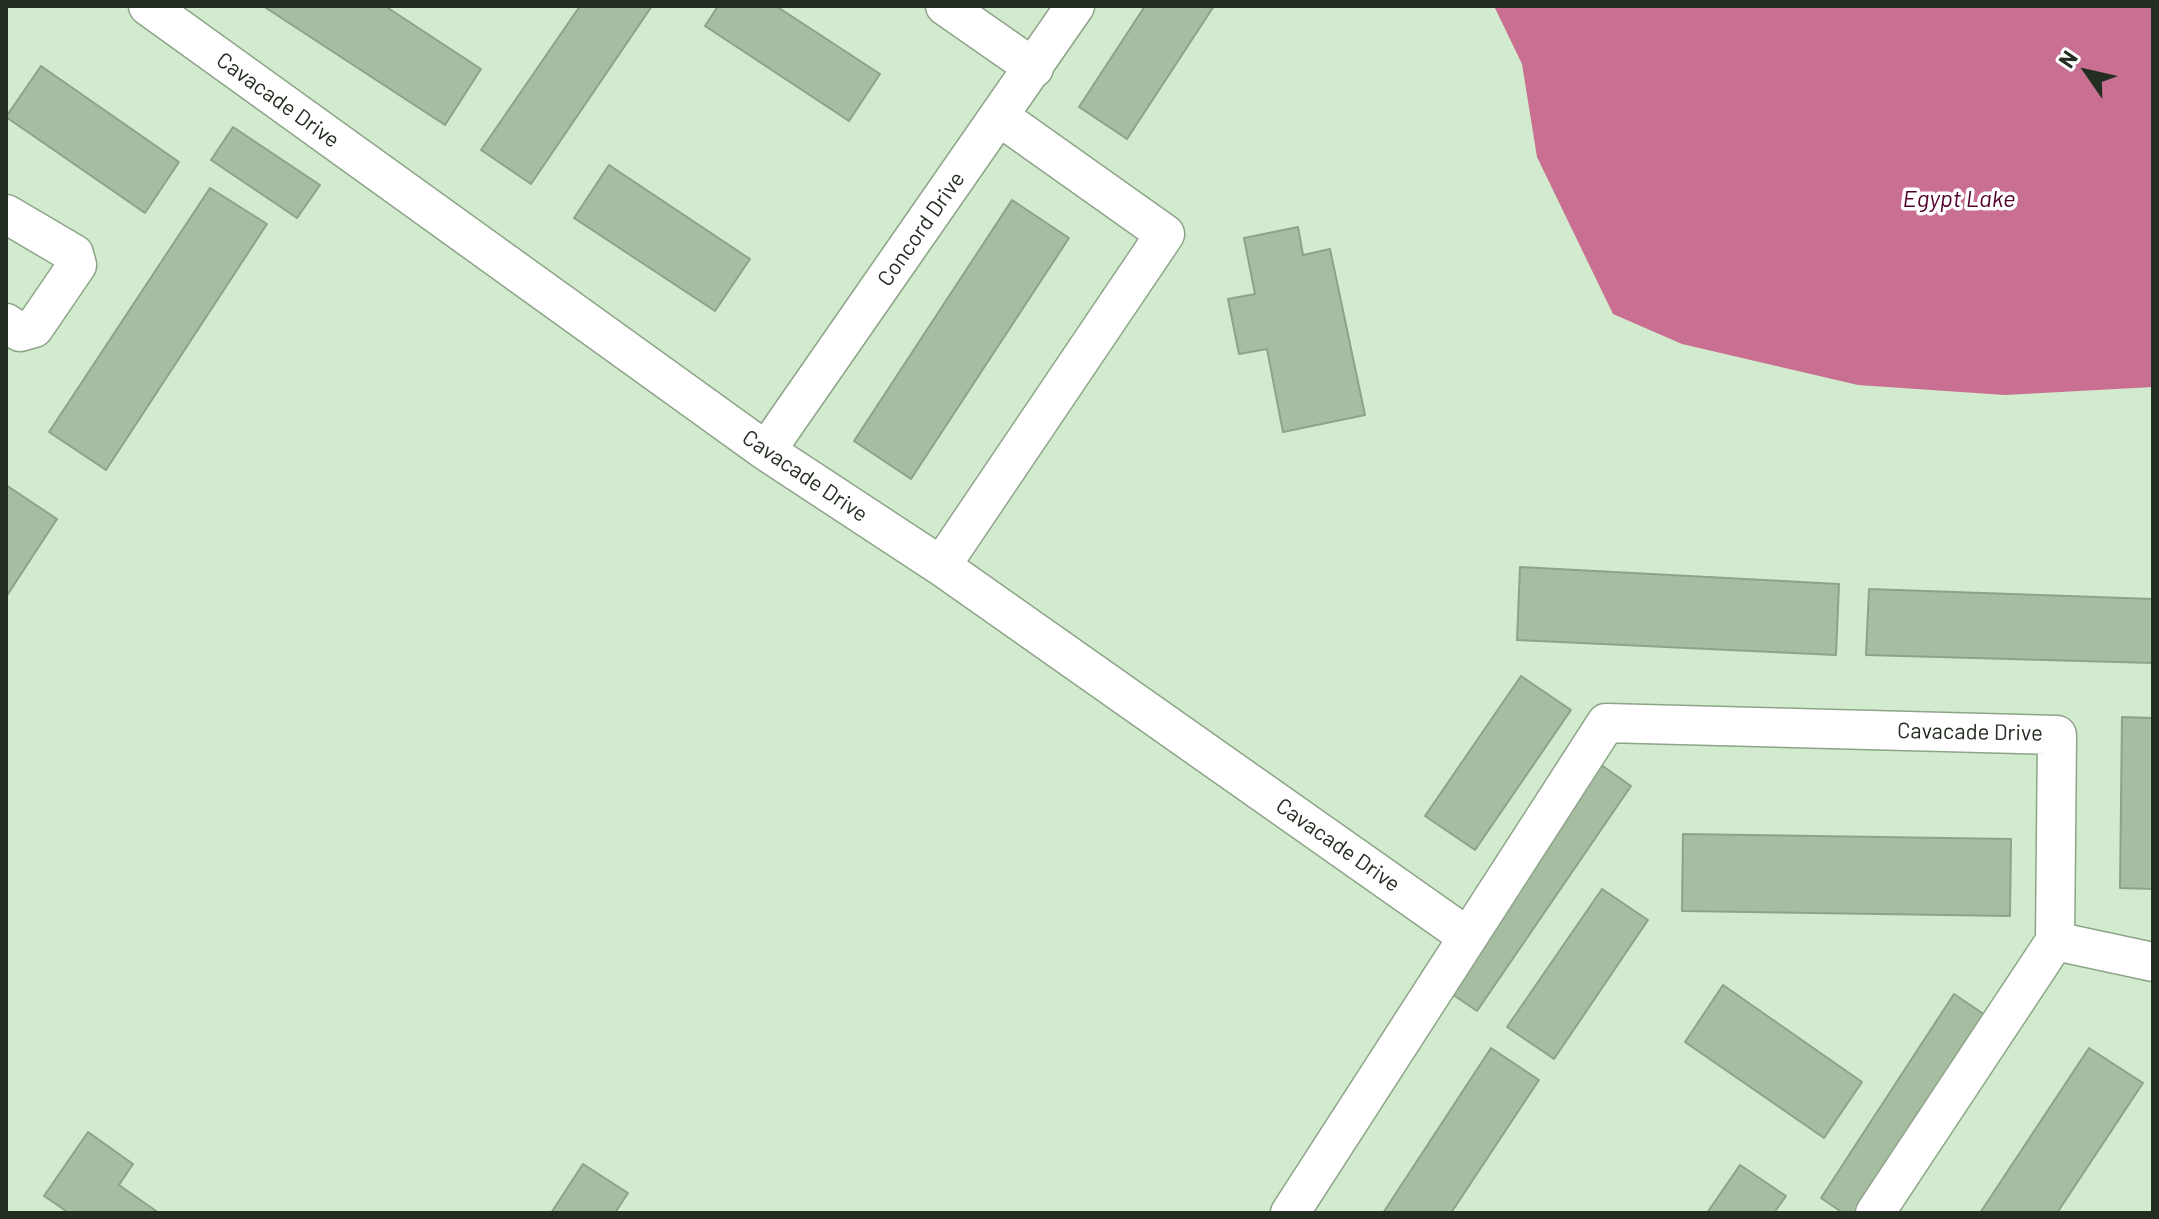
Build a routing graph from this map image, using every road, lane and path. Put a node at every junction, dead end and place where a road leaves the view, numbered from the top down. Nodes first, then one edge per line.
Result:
1 (148, 6) edge
2 (945, 6) edge
3 (1075, 6) edge
4 (1034, 68) junction
5 (1000, 117) junction
6 (6, 214) edge
7 (6, 323) edge
8 (766, 451) junction
9 (941, 566) junction
10 (1468, 937) junction
11 (2055, 941) junction
12 (2153, 962) edge
13 (1290, 1213) edge
14 (1875, 1213) edge

1 - 8 street, Cavacade Drive
2 - 4 street
3 - 4 street, Concord Drive
4 - 5 street, Concord Drive
5 - 8 street, Concord Drive
5 - 9 street
6 - 7 street
8 - 9 street, Cavacade Drive
9 - 10 street, Cavacade Drive
10 - 11 street, Cavacade Drive
10 - 13 street, Cavacade Drive
11 - 12 street
11 - 14 street

